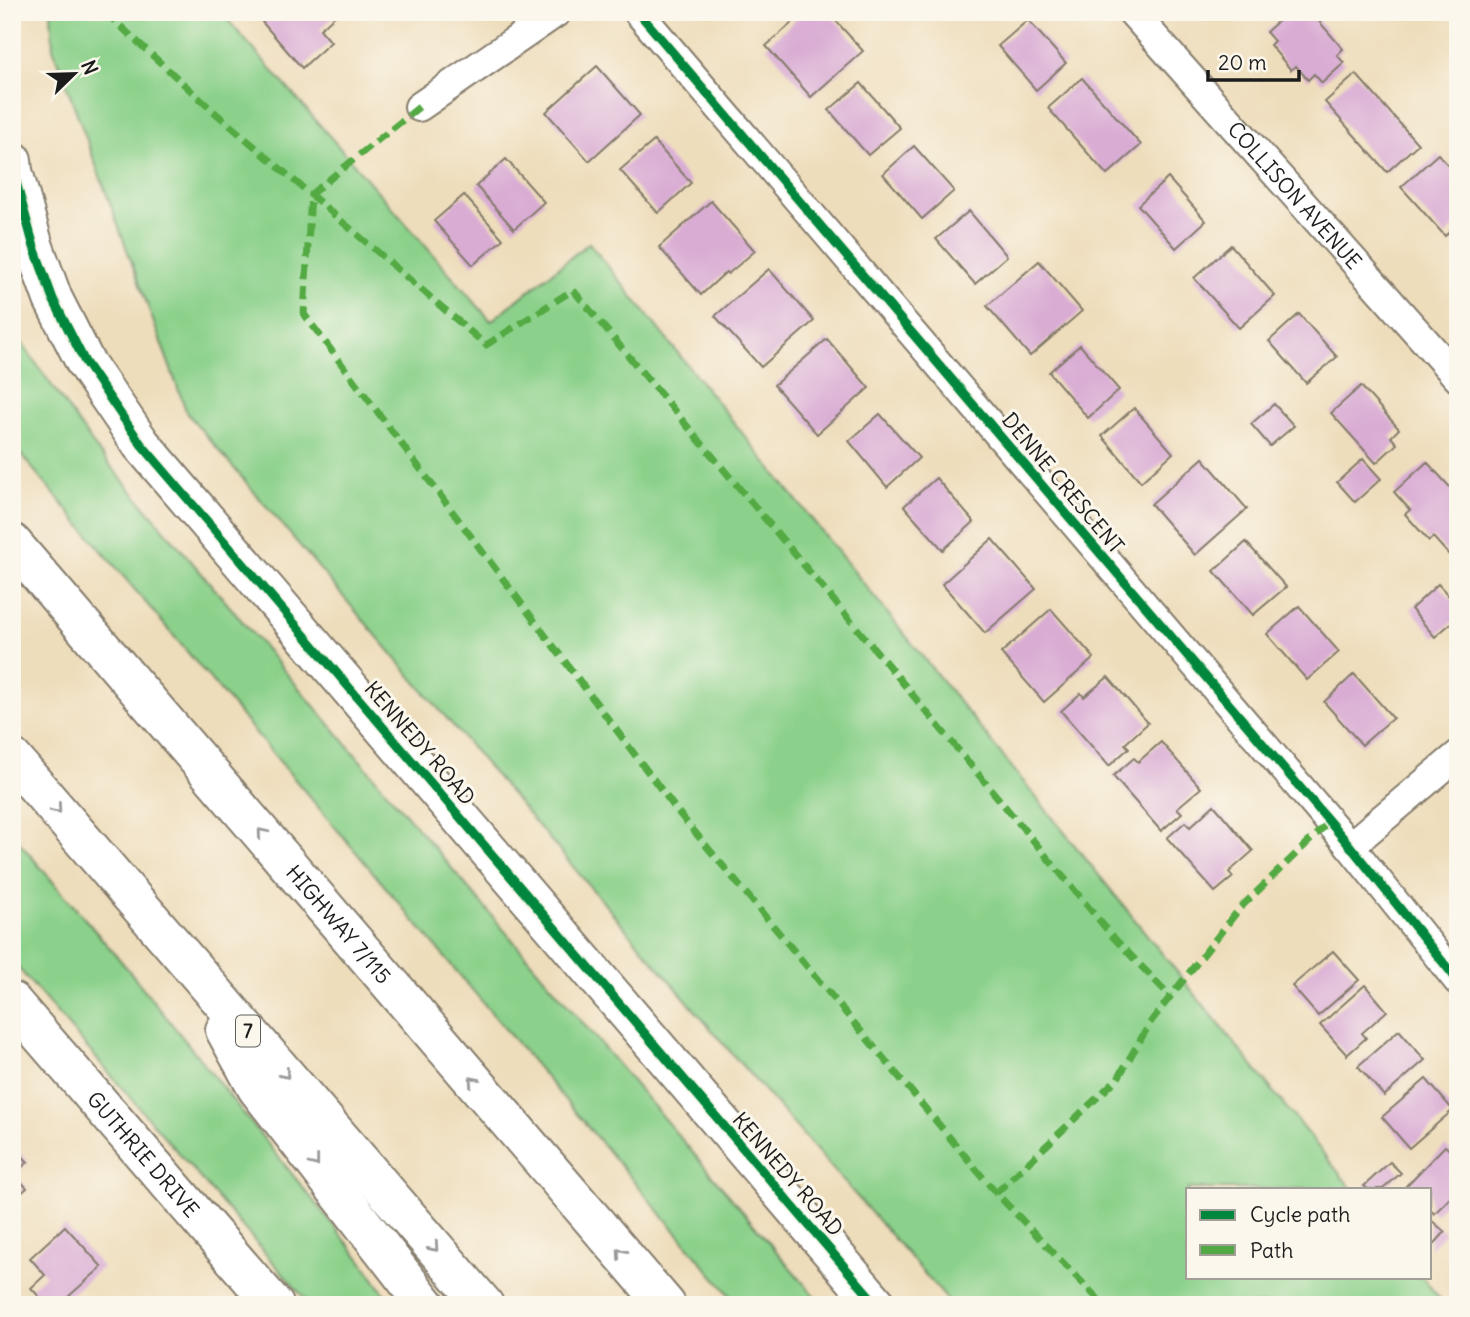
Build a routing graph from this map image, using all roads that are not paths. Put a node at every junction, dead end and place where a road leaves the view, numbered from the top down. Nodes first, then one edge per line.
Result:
1 (557, 12) edge
2 (638, 12) edge
3 (1132, 12) edge
4 (419, 107) dead end
5 (12, 160) edge
6 (1458, 378) edge
7 (12, 517) edge
8 (12, 543) edge
9 (1458, 754) edge
10 (12, 758) edge
11 (217, 780) junction
12 (1350, 846) junction
13 (187, 960) junction
14 (1458, 981) edge
15 (12, 1002) edge
16 (274, 1305) edge
17 (426, 1305) edge
18 (484, 1305) edge
19 (666, 1305) edge
20 (877, 1305) edge

1 - 4 street
2 - 12 street, DENNE CRESCENT
3 - 6 street, COLLISON AVENUE
5 - 20 main road, KENNEDY ROAD
7 - 11 main road
8 - 11 main road, HIGHWAY 7/115
9 - 12 street
10 -> 13 main road, 7
19 -> 11 main road, HIGHWAY 7/115
12 - 14 street, DENNE CRESCENT
13 -> 17 main road
13 -> 18 main road, 7
15 - 16 main road, GUTHRIE DRIVE

